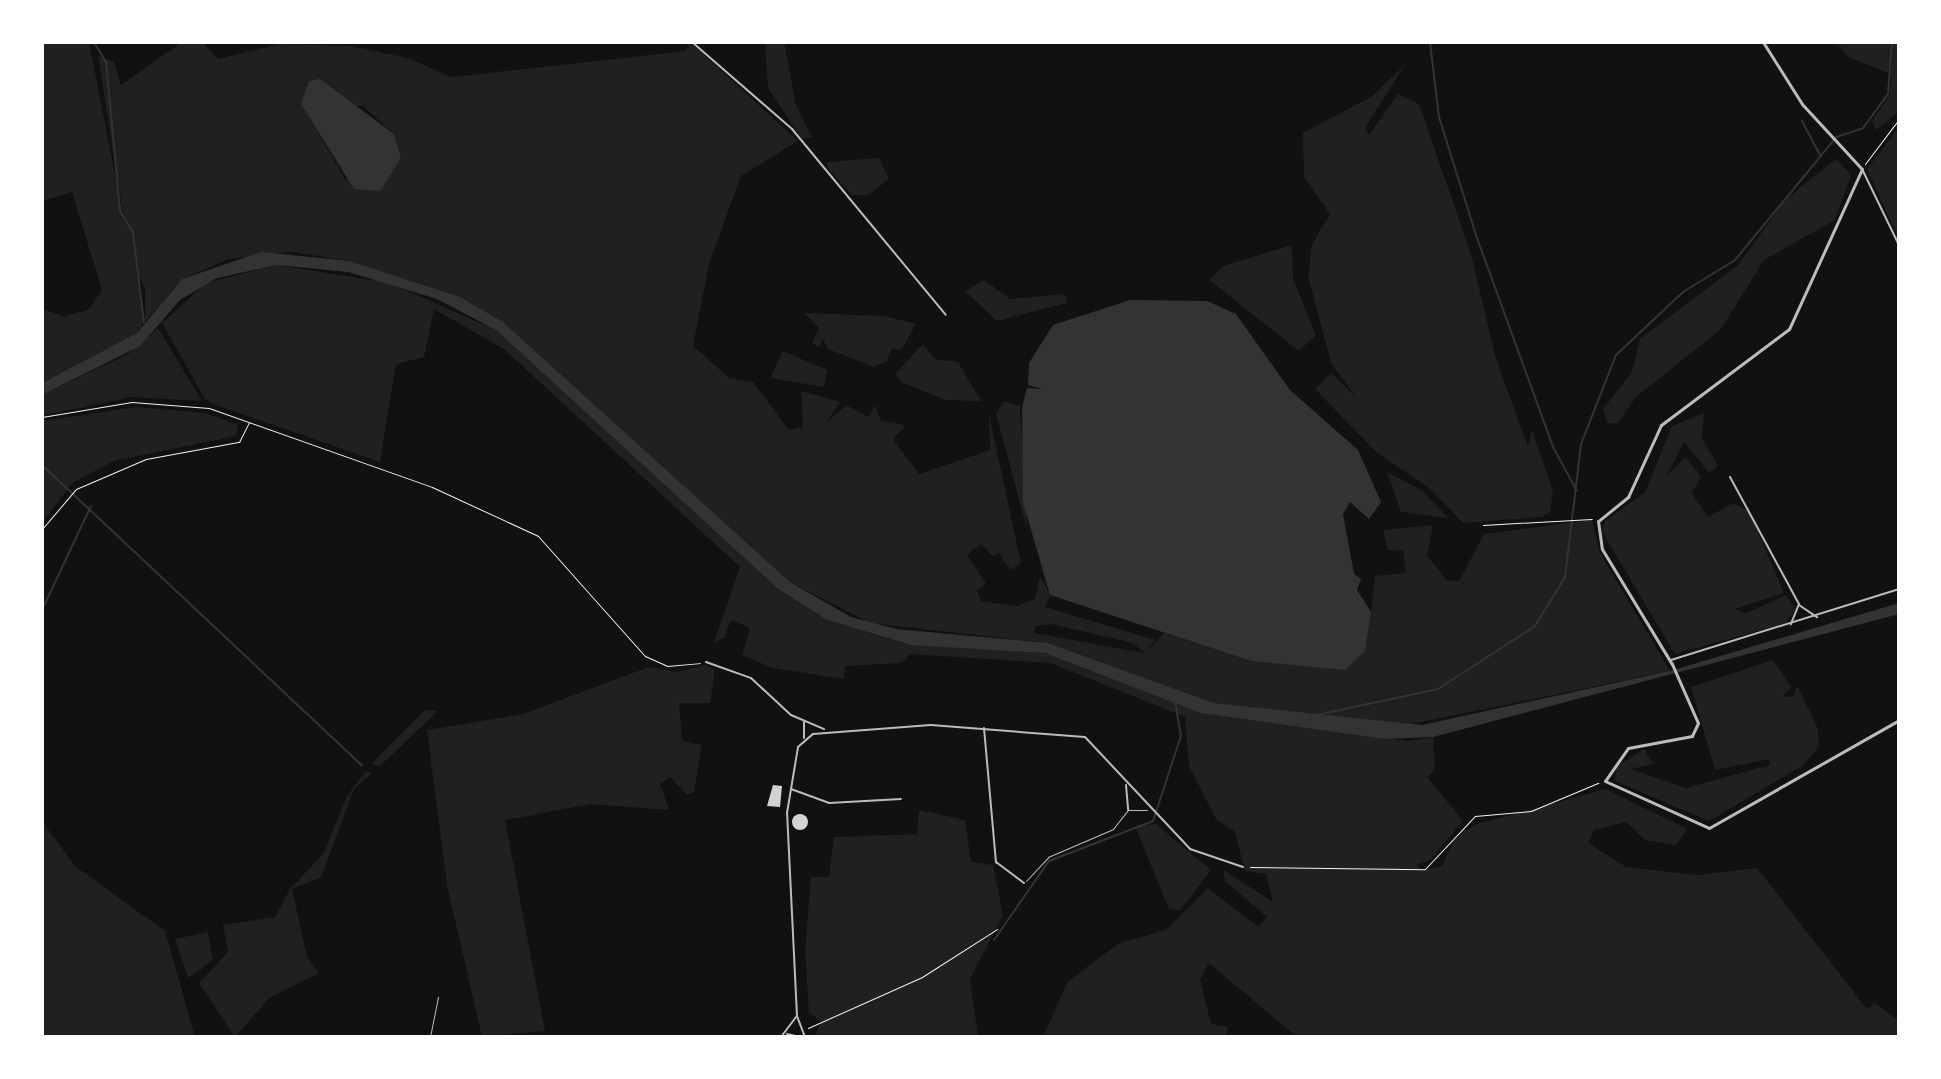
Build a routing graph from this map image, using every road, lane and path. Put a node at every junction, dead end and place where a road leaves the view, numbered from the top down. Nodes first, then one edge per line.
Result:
1 (692, 42) edge
2 (1763, 42) edge
3 (1899, 119) edge
4 (1862, 169) junction
5 (1899, 245) edge
6 (946, 315) dead end
7 (42, 417) edge
8 (249, 421) junction
9 (1730, 477) dead end
10 (1598, 521) junction
11 (1483, 525) dead end
12 (42, 529) edge
13 (1899, 589) edge
14 (1799, 604) junction
15 (1817, 617) junction
16 (1791, 624) junction
17 (706, 662) joint
18 (1671, 662) junction
19 (1899, 720) edge
20 (804, 722) junction
21 (984, 727) junction
22 (825, 730) junction
23 (804, 739) junction
24 (1605, 781) junction
25 (1126, 784) junction
26 (790, 789) junction
27 (901, 799) dead end
28 (1128, 810) junction
29 (1147, 810) junction
30 (1243, 867) joint
31 (1024, 883) joint
32 (997, 929) dead end
33 (438, 997) dead end
34 (797, 1016) junction
35 (801, 1031) junction
36 (785, 1034) junction
37 (430, 1037) edge
38 (781, 1037) edge
39 (800, 1037) edge
40 (805, 1037) edge

1 - 6 street
2 - 4 street
3 - 4 path
4 - 5 street
4 - 10 street
7 - 8 path
8 - 12 path
8 - 17 path
9 - 14 street
10 - 11 path
10 - 18 street
13 - 15 street
14 - 15 street
14 - 16 street
15 - 16 street
16 - 18 street
17 - 20 street
18 - 24 street
19 - 24 street
20 - 22 street
20 - 23 street
21 - 22 street
21 - 25 street
21 - 31 street
22 - 23 street
23 - 26 street
24 - 30 path
25 - 28 street
25 - 29 street
26 - 27 street
26 - 34 street
28 - 29 lane
28 - 31 lane
29 - 30 street
32 - 35 path
33 - 37 lane
34 - 35 street
34 - 36 street
35 - 40 street
36 - 38 street
36 - 39 street

